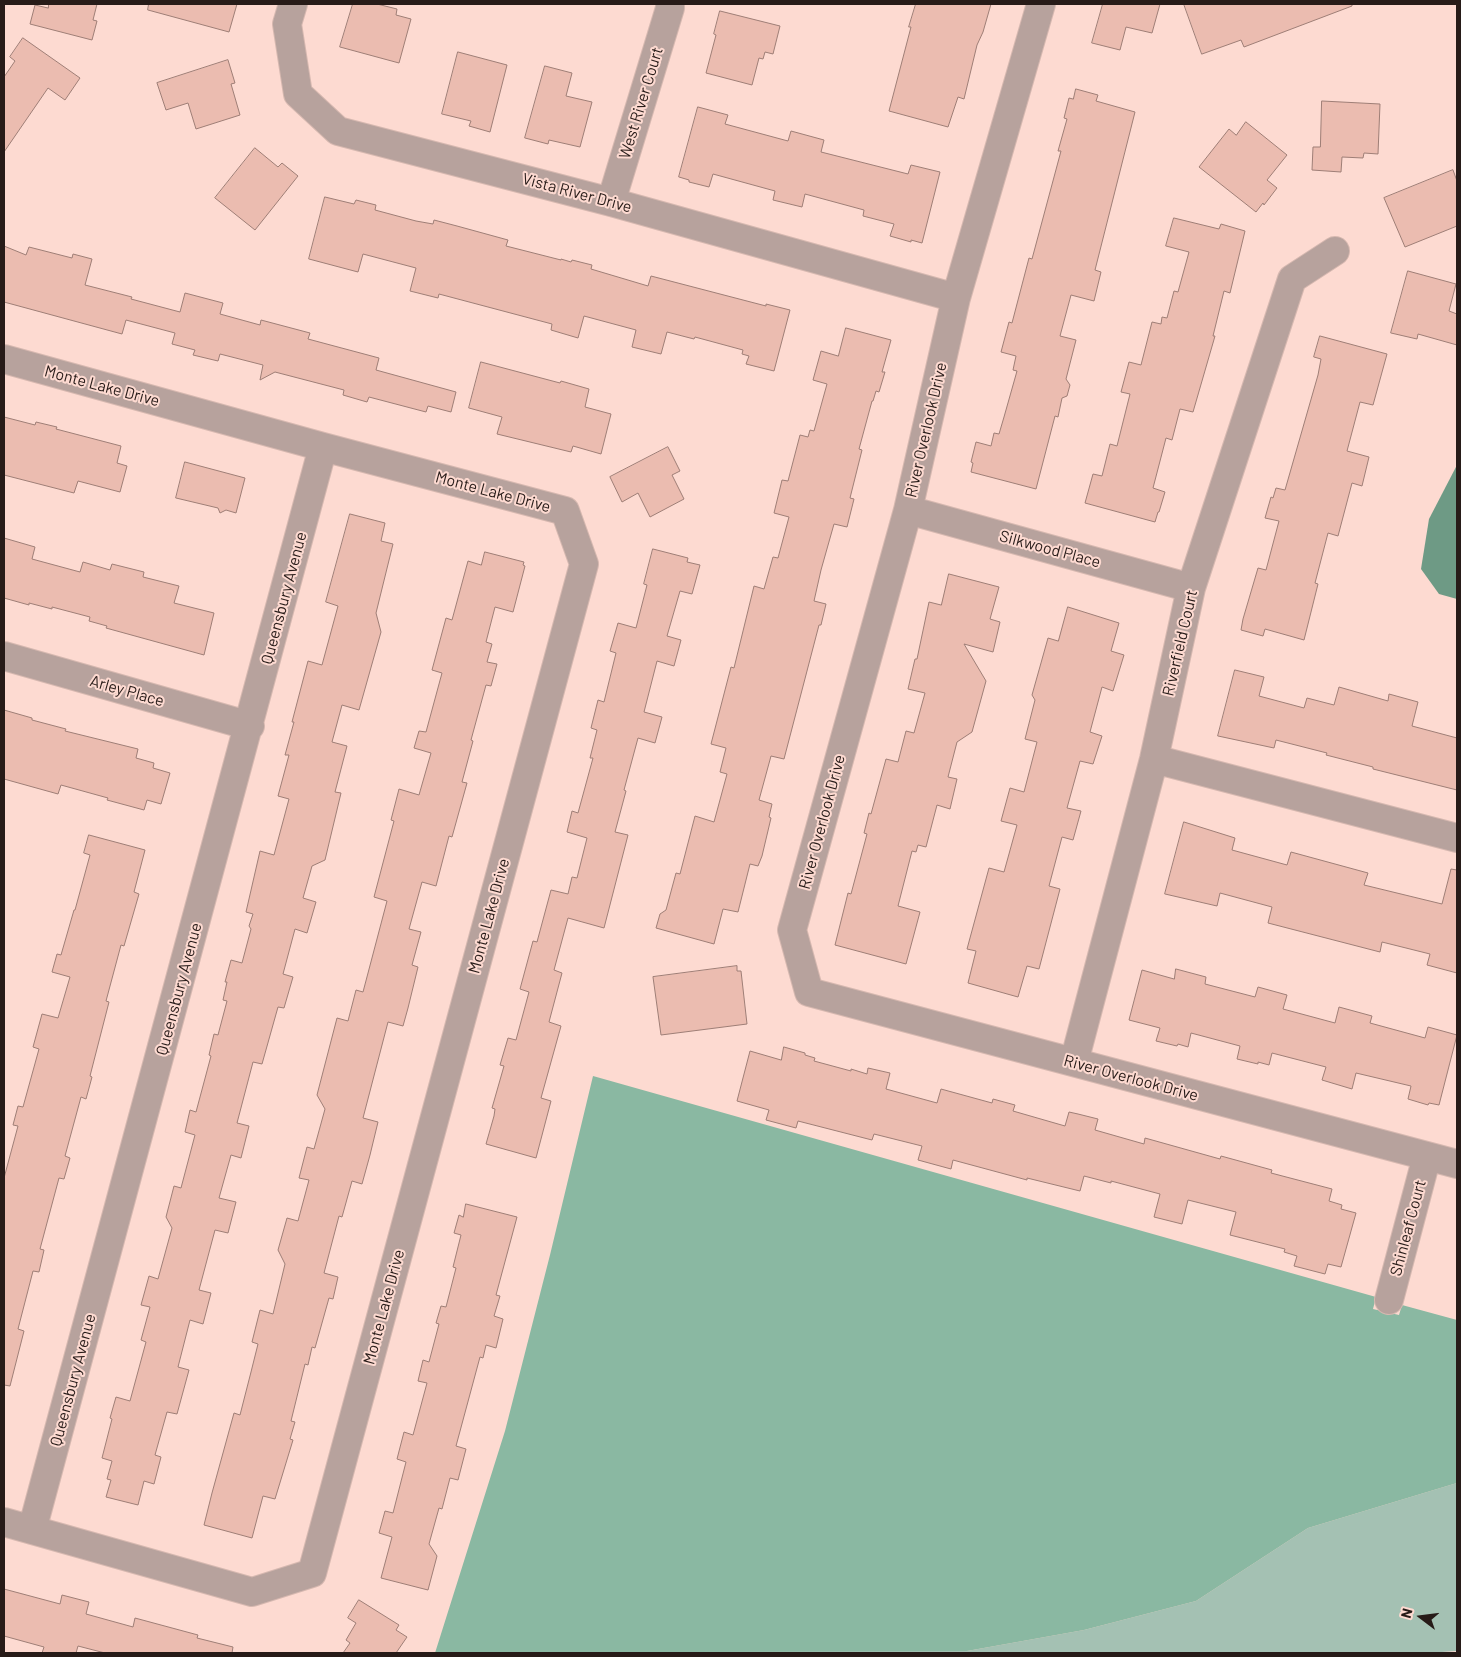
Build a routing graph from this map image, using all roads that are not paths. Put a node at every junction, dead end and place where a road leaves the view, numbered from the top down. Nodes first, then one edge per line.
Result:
1 (293, 4) edge
2 (670, 4) edge
3 (1042, 4) edge
4 (611, 202) junction
5 (1335, 251) dead end
6 (956, 298) junction
7 (4, 359) edge
8 (324, 447) junction
9 (908, 510) junction
10 (1191, 588) junction
11 (4, 656) edge
12 (250, 726) junction
13 (1154, 759) junction
14 (1457, 838) edge
15 (1074, 1062) junction
16 (1427, 1156) junction
17 (1457, 1164) edge
18 (1389, 1300) dead end
19 (4, 1522) edge
20 (32, 1530) junction

1 - 4 street, Vista River Drive
2 - 4 street, West River Court
3 - 6 street, River Overlook Drive
4 - 6 street, Vista River Drive
5 - 10 street, Riverfield Court
6 - 9 street, River Overlook Drive
7 - 8 street, Monte Lake Drive
8 - 12 street, Queensbury Avenue
8 - 20 street, Monte Lake Drive
9 - 10 street, Silkwood Place
9 - 15 street, River Overlook Drive
10 - 13 street, Riverfield Court
11 - 12 street, Arley Place
12 - 20 street, Queensbury Avenue
13 - 14 street
13 - 15 street, Riverfield Court
15 - 16 street, River Overlook Drive
16 - 17 street, River Overlook Drive
16 - 18 street, Shinleaf Court
19 - 20 street, Monte Lake Drive

